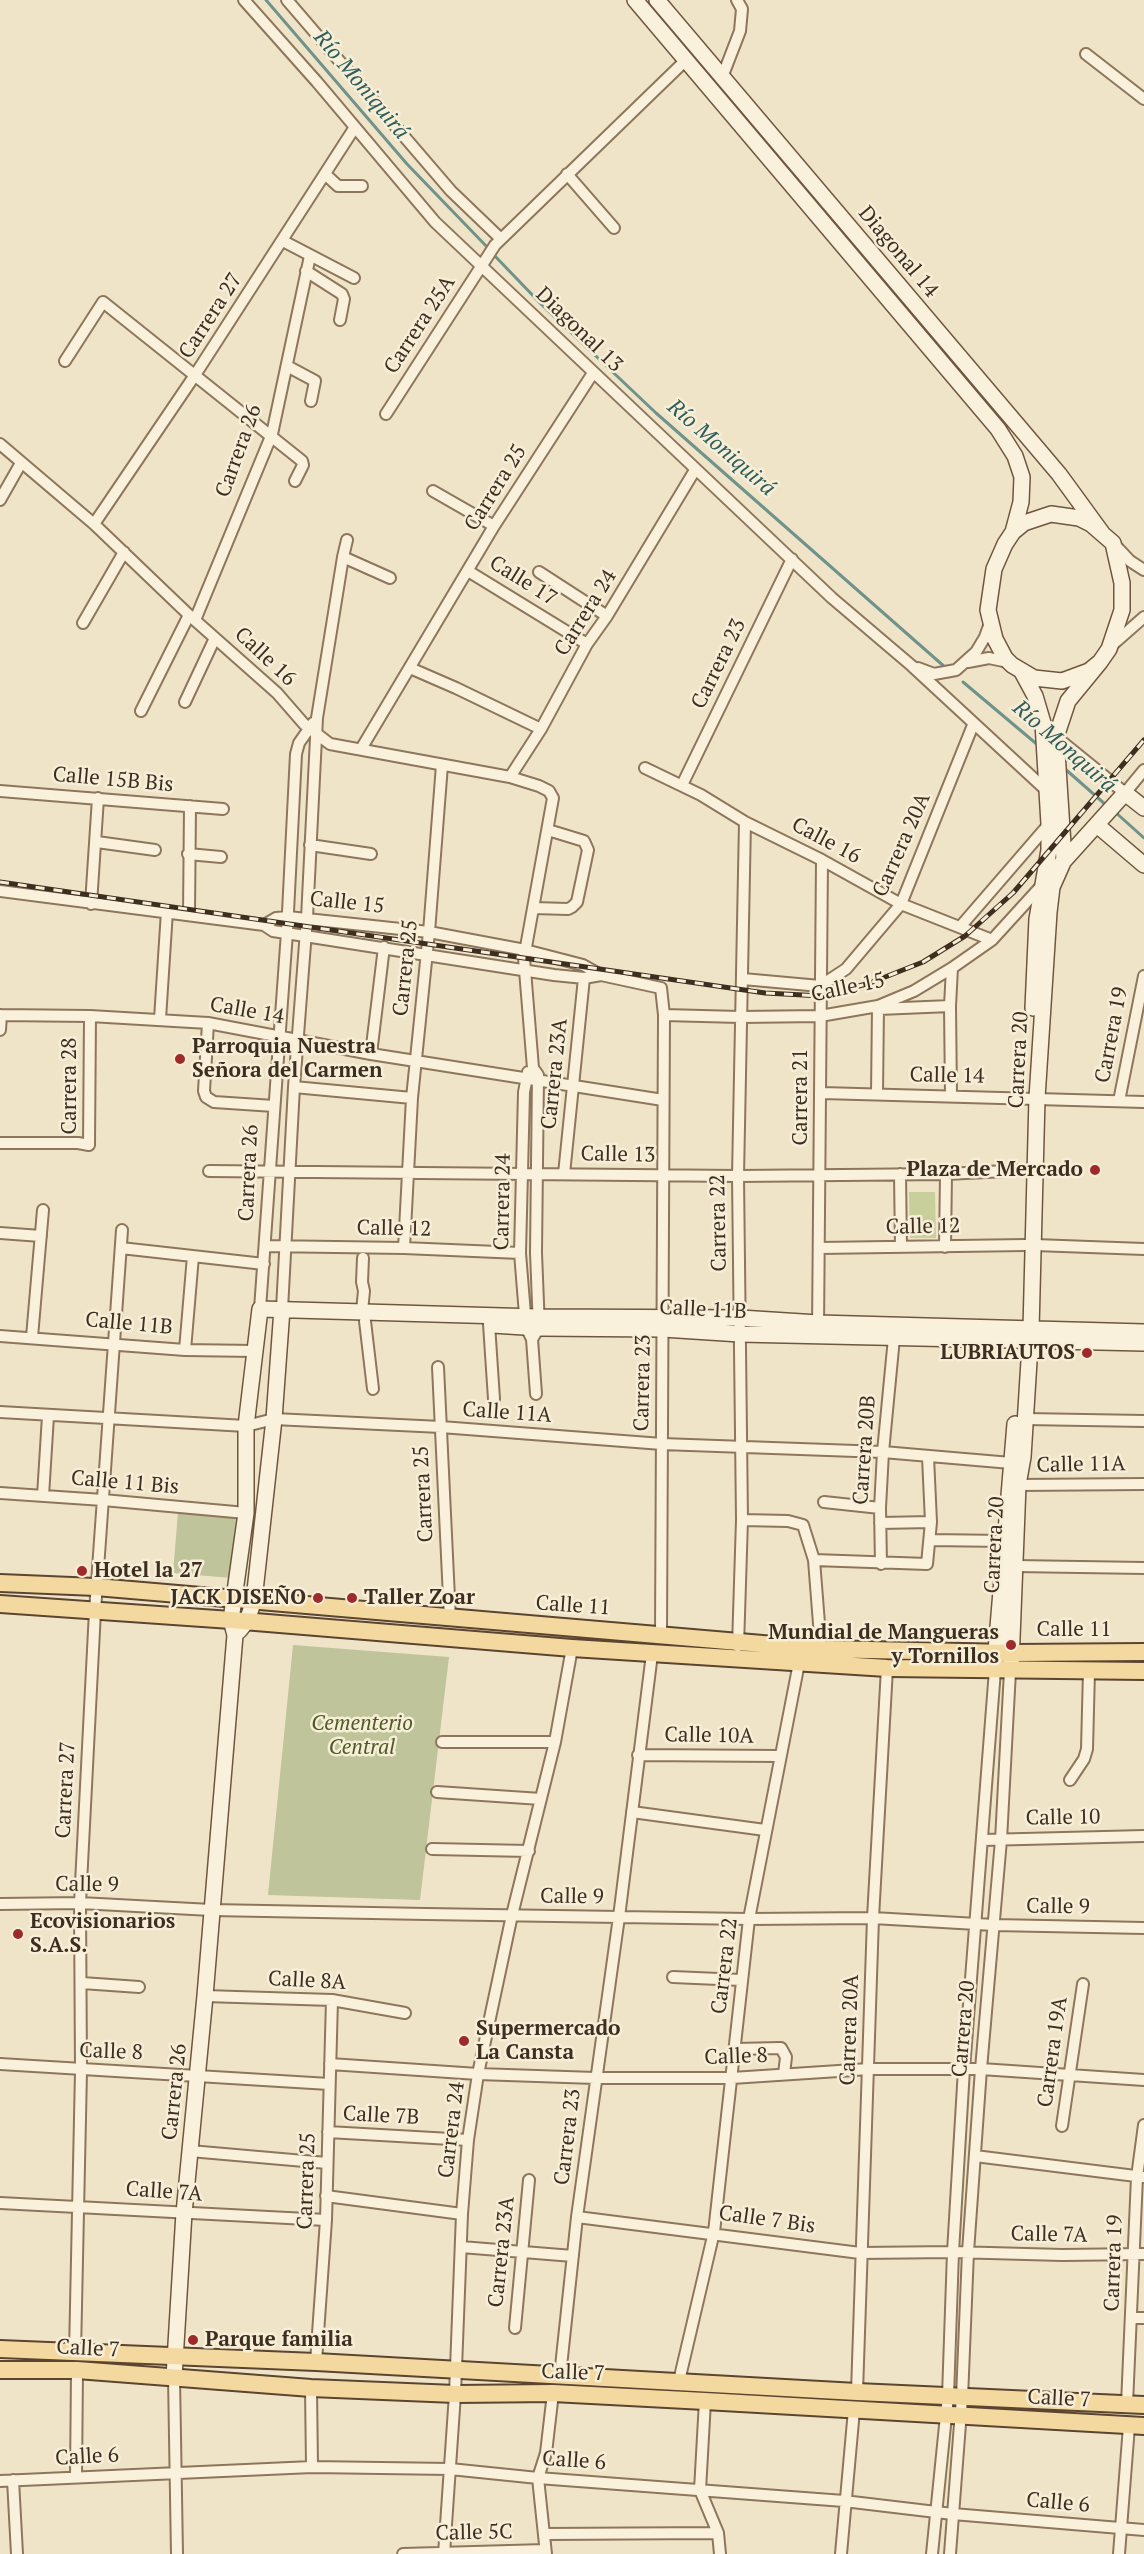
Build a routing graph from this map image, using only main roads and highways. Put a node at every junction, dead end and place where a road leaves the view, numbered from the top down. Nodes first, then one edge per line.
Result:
1 (0, 1583) edge
2 (0, 1604) edge
3 (738, 1651) junction
4 (1144, 1653) edge
5 (1144, 1671) edge
6 (0, 2349) edge
7 (0, 2370) edge
8 (1144, 2405) edge
9 (1136, 2426) edge

1 - 3 main road, Calle 11
2 - 3 main road, Calle 11
3 - 4 main road, Calle 11
3 - 5 main road, Calle 11
6 - 8 main road, Calle 7
7 - 9 main road, Calle 7

